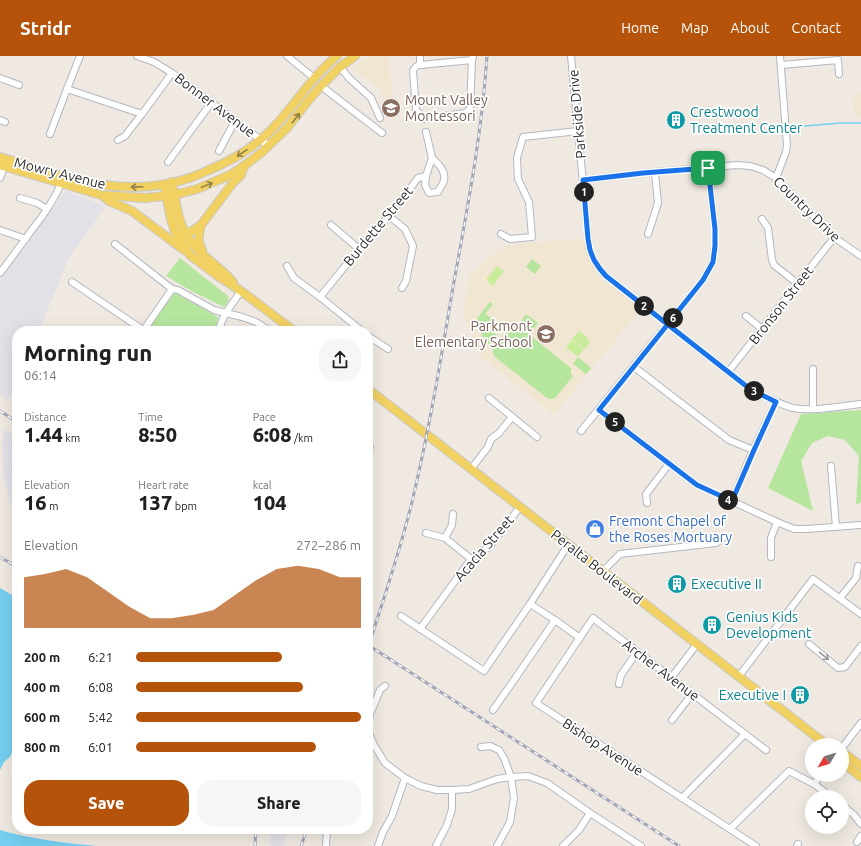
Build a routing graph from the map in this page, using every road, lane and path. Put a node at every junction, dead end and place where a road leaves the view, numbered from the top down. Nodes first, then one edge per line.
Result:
1 (80, 56) edge
2 (137, 56) edge
3 (287, 56) edge
4 (337, 56) edge
5 (355, 56) edge
6 (420, 56) edge
7 (571, 56) edge
8 (780, 56) edge
9 (472, 58) edge
10 (420, 65) junction
11 (782, 65) junction
12 (340, 67) junction
13 (172, 73) junction
14 (839, 74) dead end
15 (0, 78) edge
16 (314, 78) junction
17 (19, 85) dead end
18 (321, 86) junction
19 (67, 89) junction
20 (211, 103) junction
21 (142, 114) junction
22 (380, 118) dead end
23 (235, 121) junction
24 (578, 131) junction
25 (426, 132) dead end
26 (382, 133) dead end
27 (50, 134) dead end
28 (261, 139) junction
29 (118, 140) dead end
30 (269, 146) junction
31 (220, 151) dead end
32 (432, 158) junction
33 (3, 162) edge
34 (168, 162) dead end
35 (244, 166) junction
36 (708, 168) junction
37 (655, 173) junction
38 (426, 176) junction
39 (0, 178) edge
40 (776, 178) junction
41 (62, 180) junction
42 (583, 180) junction
43 (168, 183) junction
44 (101, 195) junction
45 (170, 195) junction
46 (20, 198) dead end
47 (47, 209) junction
48 (389, 216) junction
49 (762, 219) dead end
50 (201, 225) junction
51 (331, 225) dead end
52 (0, 230) edge
53 (176, 232) junction
54 (501, 234) dead end
55 (648, 234) dead end
56 (186, 235) junction
57 (835, 238) junction
58 (26, 239) junction
59 (114, 244) dead end
60 (359, 249) junction
61 (190, 255) junction
62 (205, 256) junction
63 (861, 256) edge
64 (287, 266) dead end
65 (1, 270) edge
66 (72, 282) dead end
67 (798, 284) junction
68 (402, 288) dead end
69 (172, 289) junction
70 (241, 290) junction
71 (320, 297) junction
72 (225, 314) junction
73 (746, 316) dead end
74 (668, 324) junction
75 (137, 326) edge
76 (146, 326) edge
77 (220, 326) edge
78 (262, 326) edge
79 (288, 326) edge
80 (356, 326) edge
81 (762, 329) junction
82 (373, 341) edge
83 (388, 349) dead end
84 (634, 367) junction
85 (813, 369) dead end
86 (728, 372) junction
87 (373, 393) edge
88 (489, 398) dead end
89 (776, 402) junction
90 (861, 404) edge
91 (813, 409) junction
92 (599, 410) junction
93 (512, 417) junction
94 (581, 431) dead end
95 (537, 437) dead end
96 (754, 450) junction
97 (669, 464) junction
98 (831, 466) dead end
99 (471, 469) junction
100 (732, 501) junction
101 (647, 503) dead end
102 (520, 506) junction
103 (453, 514) dead end
104 (777, 522) junction
105 (861, 525) edge
106 (836, 527) junction
107 (426, 533) dead end
108 (724, 537) dead end
109 (445, 538) junction
110 (568, 545) junction
111 (771, 557) dead end
112 (471, 559) junction
113 (858, 566) dead end
114 (603, 572) junction
115 (840, 598) junction
116 (530, 604) junction
117 (861, 614) edge
118 (401, 616) dead end
119 (593, 618) joint
120 (555, 620) junction
121 (420, 629) junction
122 (580, 638) junction
123 (697, 644) junction
124 (809, 644) dead end
125 (861, 646) edge
126 (637, 652) junction
127 (739, 676) junction
128 (671, 678) junction
129 (619, 684) dead end
130 (385, 686) dead end
131 (692, 694) junction
132 (373, 707) edge
133 (493, 710) dead end
134 (672, 720) dead end
135 (861, 723) edge
136 (745, 734) junction
137 (818, 738) edge
138 (849, 739) edge
139 (481, 746) dead end
140 (373, 749) edge
141 (766, 750) dead end
142 (849, 757) edge
143 (861, 766) edge
144 (849, 768) edge
145 (512, 777) junction
146 (861, 777) edge
147 (405, 778) junction
148 (814, 784) joint
149 (452, 790) junction
150 (822, 790) edge
151 (682, 798) junction
152 (849, 811) edge
153 (590, 813) junction
154 (861, 824) edge
155 (730, 829) junction
156 (327, 834) edge
157 (638, 845) edge
158 (326, 846) edge
159 (378, 846) edge
160 (436, 846) edge
161 (497, 846) edge
162 (563, 846) edge
163 (756, 846) edge

1 - 19 street
2 - 13 street, Bonner Avenue
3 - 16 street
4 - 16 main road, Mowry Avenue
5 - 12 main road, Mowry Avenue
6 - 10 street
7 - 24 street, Parkside Drive
8 - 11 street
9 - 10 street
9 - 10 street
11 - 14 street
11 - 40 street
12 - 18 main road, Mowry Avenue
12 - 22 street
13 - 20 street, Bonner Avenue
13 - 21 street
15 - 17 street
16 - 28 main road, Mowry Avenue
18 - 26 street
30 -> 18 main road, Mowry Avenue
19 - 21 street
19 - 27 street
20 - 23 street, Bonner Avenue
20 - 34 street
21 - 29 street
23 - 28 street, Bonner Avenue
23 - 31 street
24 - 42 street, Parkside Drive
24 - 54 street
25 - 32 street
28 - 30 street, Bonner Avenue
28 -> 43 main road, Mowry Avenue
30 - 35 main road, Mowry Avenue
32 - 38 street, Burdette Street
32 - 38 street
33 - 39 street
33 - 41 main road, Mowry Avenue
45 -> 35 main road, Mowry Avenue
35 - 50 main road, Mowry Avenue
36 - 37 street, Country Drive
36 - 40 street, Country Drive
36 - 74 street
37 - 42 street, Country Drive
37 - 55 street
38 - 48 street, Burdette Street
40 - 57 street, Country Drive
43 -> 41 main road, Mowry Avenue
41 - 44 main road, Mowry Avenue
41 - 47 street
42 - 74 street, Parkside Drive
43 - 45 main road
44 - 45 main road, Mowry Avenue
44 - 61 main road
45 - 53 main road
45 - 56 main road
46 - 47 street
47 - 58 street
48 - 60 street, Burdette Street
48 - 68 street
49 - 67 street
50 - 56 main road, Mowry Avenue
50 - 62 main road
51 - 60 street
52 - 58 street
53 - 56 main road
53 - 61 main road
56 - 62 main road
57 - 63 street, Country Drive
57 - 67 street, Bronson Street
58 - 65 street
59 - 69 street
60 - 71 street, Burdette Street
61 - 70 main road
62 - 70 main road
64 - 71 street
66 - 75 street
67 - 81 street, Bronson Street
69 - 72 street
69 - 76 street
70 - 72 street
70 - 79 main road
71 - 80 street
72 - 77 street
72 - 78 street
73 - 81 street
74 - 84 street
74 - 86 street, Parkside Drive
81 - 86 street, Bronson Street
82 - 83 street
84 - 92 street
84 - 96 street
85 - 91 street
86 - 89 street, Parkside Drive
87 - 99 main road, Peralta Boulevard
88 - 93 street
89 - 91 street, Parkside Drive
89 - 96 street
90 - 91 street, Parkside Drive
92 - 94 street
92 - 97 street
93 - 95 street
93 - 99 street
96 - 100 street
97 - 100 street
97 - 101 street
98 - 106 street
99 - 102 main road, Peralta Boulevard
100 - 104 street
102 - 110 main road, Peralta Boulevard
102 - 112 street, Acacia Street
103 - 109 street
104 - 106 street
104 - 111 street
105 - 106 street
107 - 109 street
108 - 114 street
109 - 112 street
110 - 114 main road, Peralta Boulevard
110 - 116 street
112 - 121 street, Acacia Street
113 - 115 street
114 - 123 main road, Peralta Boulevard
115 - 117 street
115 - 127 street
116 - 120 street
116 - 121 street
118 - 121 street
119 - 122 street, Bishop Avenue
119 - 126 street, Archer Avenue
120 - 122 street
120 - 133 street
122 - 151 street, Bishop Avenue
123 - 127 main road, Peralta Boulevard
123 - 128 street
124 -> 125 street
126 - 128 street, Archer Avenue
126 - 129 street
127 - 137 main road, Peralta Boulevard
128 - 131 street, Archer Avenue
130 - 132 street
131 - 134 street
131 - 136 street, Archer Avenue
135 - 138 street
136 - 141 street, Archer Avenue
136 - 151 street
139 - 145 street
140 - 147 street
142 - 143 main road
144 - 146 main road
145 - 149 street
145 - 153 street
145 - 161 street
147 - 149 street
147 - 159 street
148 - 150 street
148 - 155 street
149 - 160 street
151 - 155 street, Bishop Avenue
152 - 154 street
153 - 157 street
153 - 162 street
155 - 163 street, Bishop Avenue
156 - 158 street

